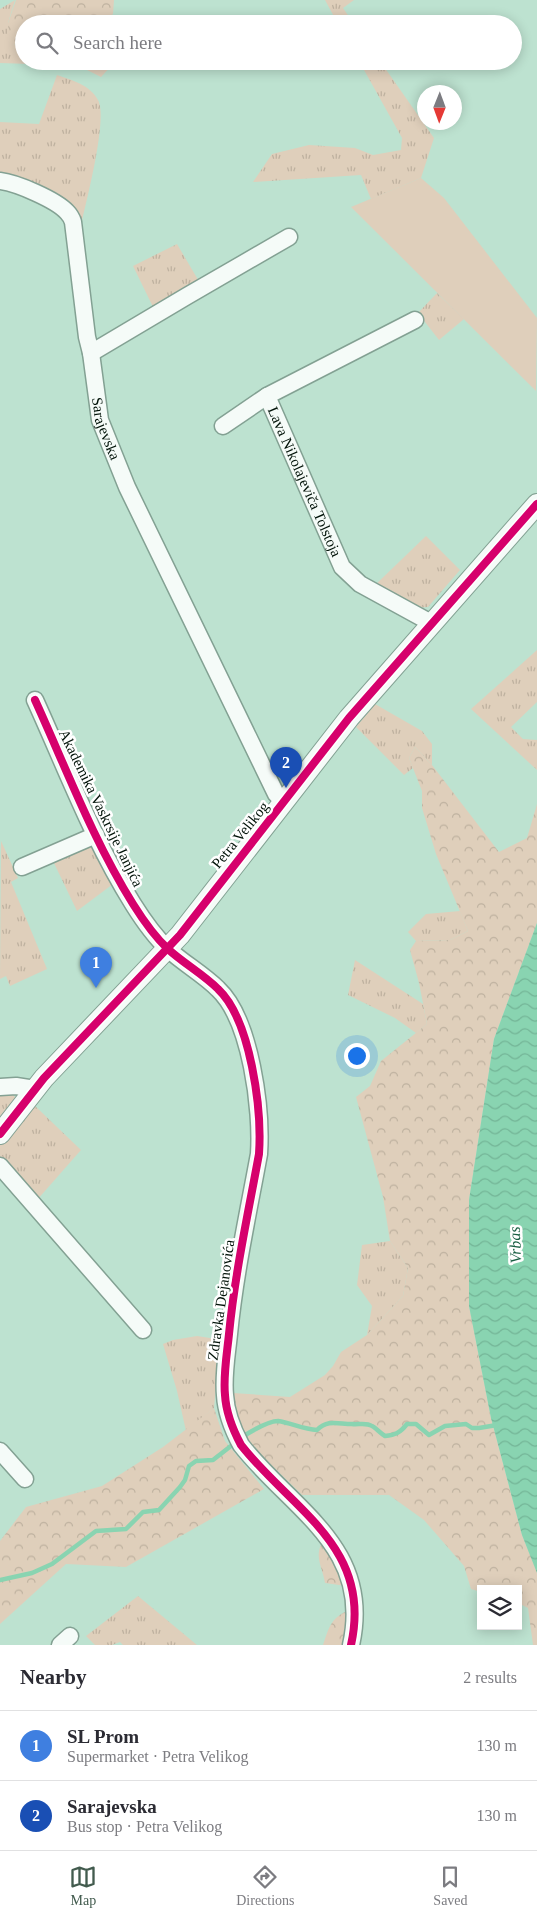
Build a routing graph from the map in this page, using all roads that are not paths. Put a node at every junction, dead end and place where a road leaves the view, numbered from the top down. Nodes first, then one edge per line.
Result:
1 (0, 182) edge
2 (289, 237) dead end
3 (415, 320) dead end
4 (91, 353) junction
5 (267, 396) junction
6 (223, 426) dead end
7 (537, 504) edge
8 (433, 624) junction
9 (34, 700) dead end
10 (284, 803) junction
11 (96, 835) junction
12 (22, 867) dead end
13 (168, 949) junction
14 (0, 1087) edge
15 (35, 1089) junction
16 (0, 1134) edge
17 (0, 1166) edge
18 (143, 1330) dead end
19 (0, 1450) edge
20 (26, 1478) dead end
21 (352, 1645) edge

1 - 4 street, Sarajevska
2 - 4 street
3 - 5 street, Lava Nikolajeviča Tolstoja
4 - 10 street, Sarajevska
5 - 6 street
5 - 8 street, Lava Nikolajeviča Tolstoja
7 - 8 street, Petra Velikog
8 - 10 street, Petra Velikog
9 - 11 street, Akademika Vaskrsije Janjića
10 - 13 street, Petra Velikog
11 - 12 street, Akademika Vaskrsije Janjića
11 - 13 street, Akademika Vaskrsije Janjića
13 - 15 street, Petra Velikog
13 - 21 street, Zdravka Dejanovića
14 - 15 street
15 - 16 street, Petra Velikog
17 - 18 street
19 - 20 street

